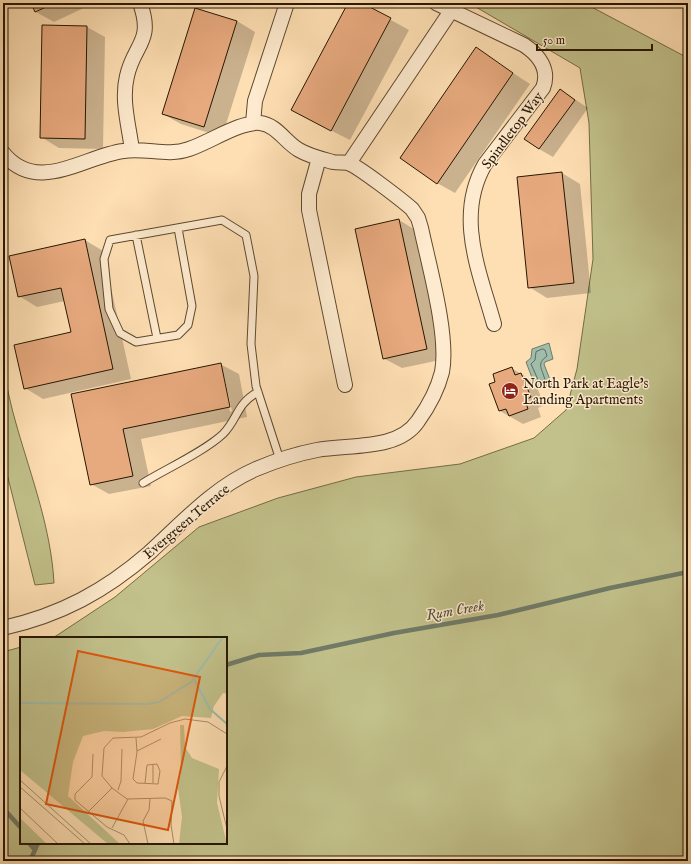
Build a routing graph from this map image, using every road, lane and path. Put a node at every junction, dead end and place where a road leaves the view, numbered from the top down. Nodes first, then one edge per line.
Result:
1 (140, 3) edge
2 (287, 3) edge
3 (436, 3) edge
4 (451, 11) junction
5 (253, 123) junction
6 (132, 150) junction
7 (3, 153) edge
8 (319, 158) junction
9 (349, 164) junction
10 (178, 228) junction
11 (136, 235) junction
12 (494, 324) dead end
13 (157, 338) junction
14 (345, 385) dead end
15 (258, 392) junction
16 (280, 460) junction
17 (143, 483) dead end
18 (3, 628) edge

1 - 6 street
2 - 5 street
3 - 4 street, Spindletop Way
4 - 9 street
4 - 12 street, Spindletop Way
5 - 6 street
5 - 8 street
6 - 7 street
8 - 9 street
8 - 14 street
9 - 16 street, Evergreen Terrace
10 - 11 lane
10 - 13 lane
10 - 15 lane
11 - 13 lane
11 - 13 lane
15 - 16 lane
15 - 17 lane
16 - 18 street, Evergreen Terrace

